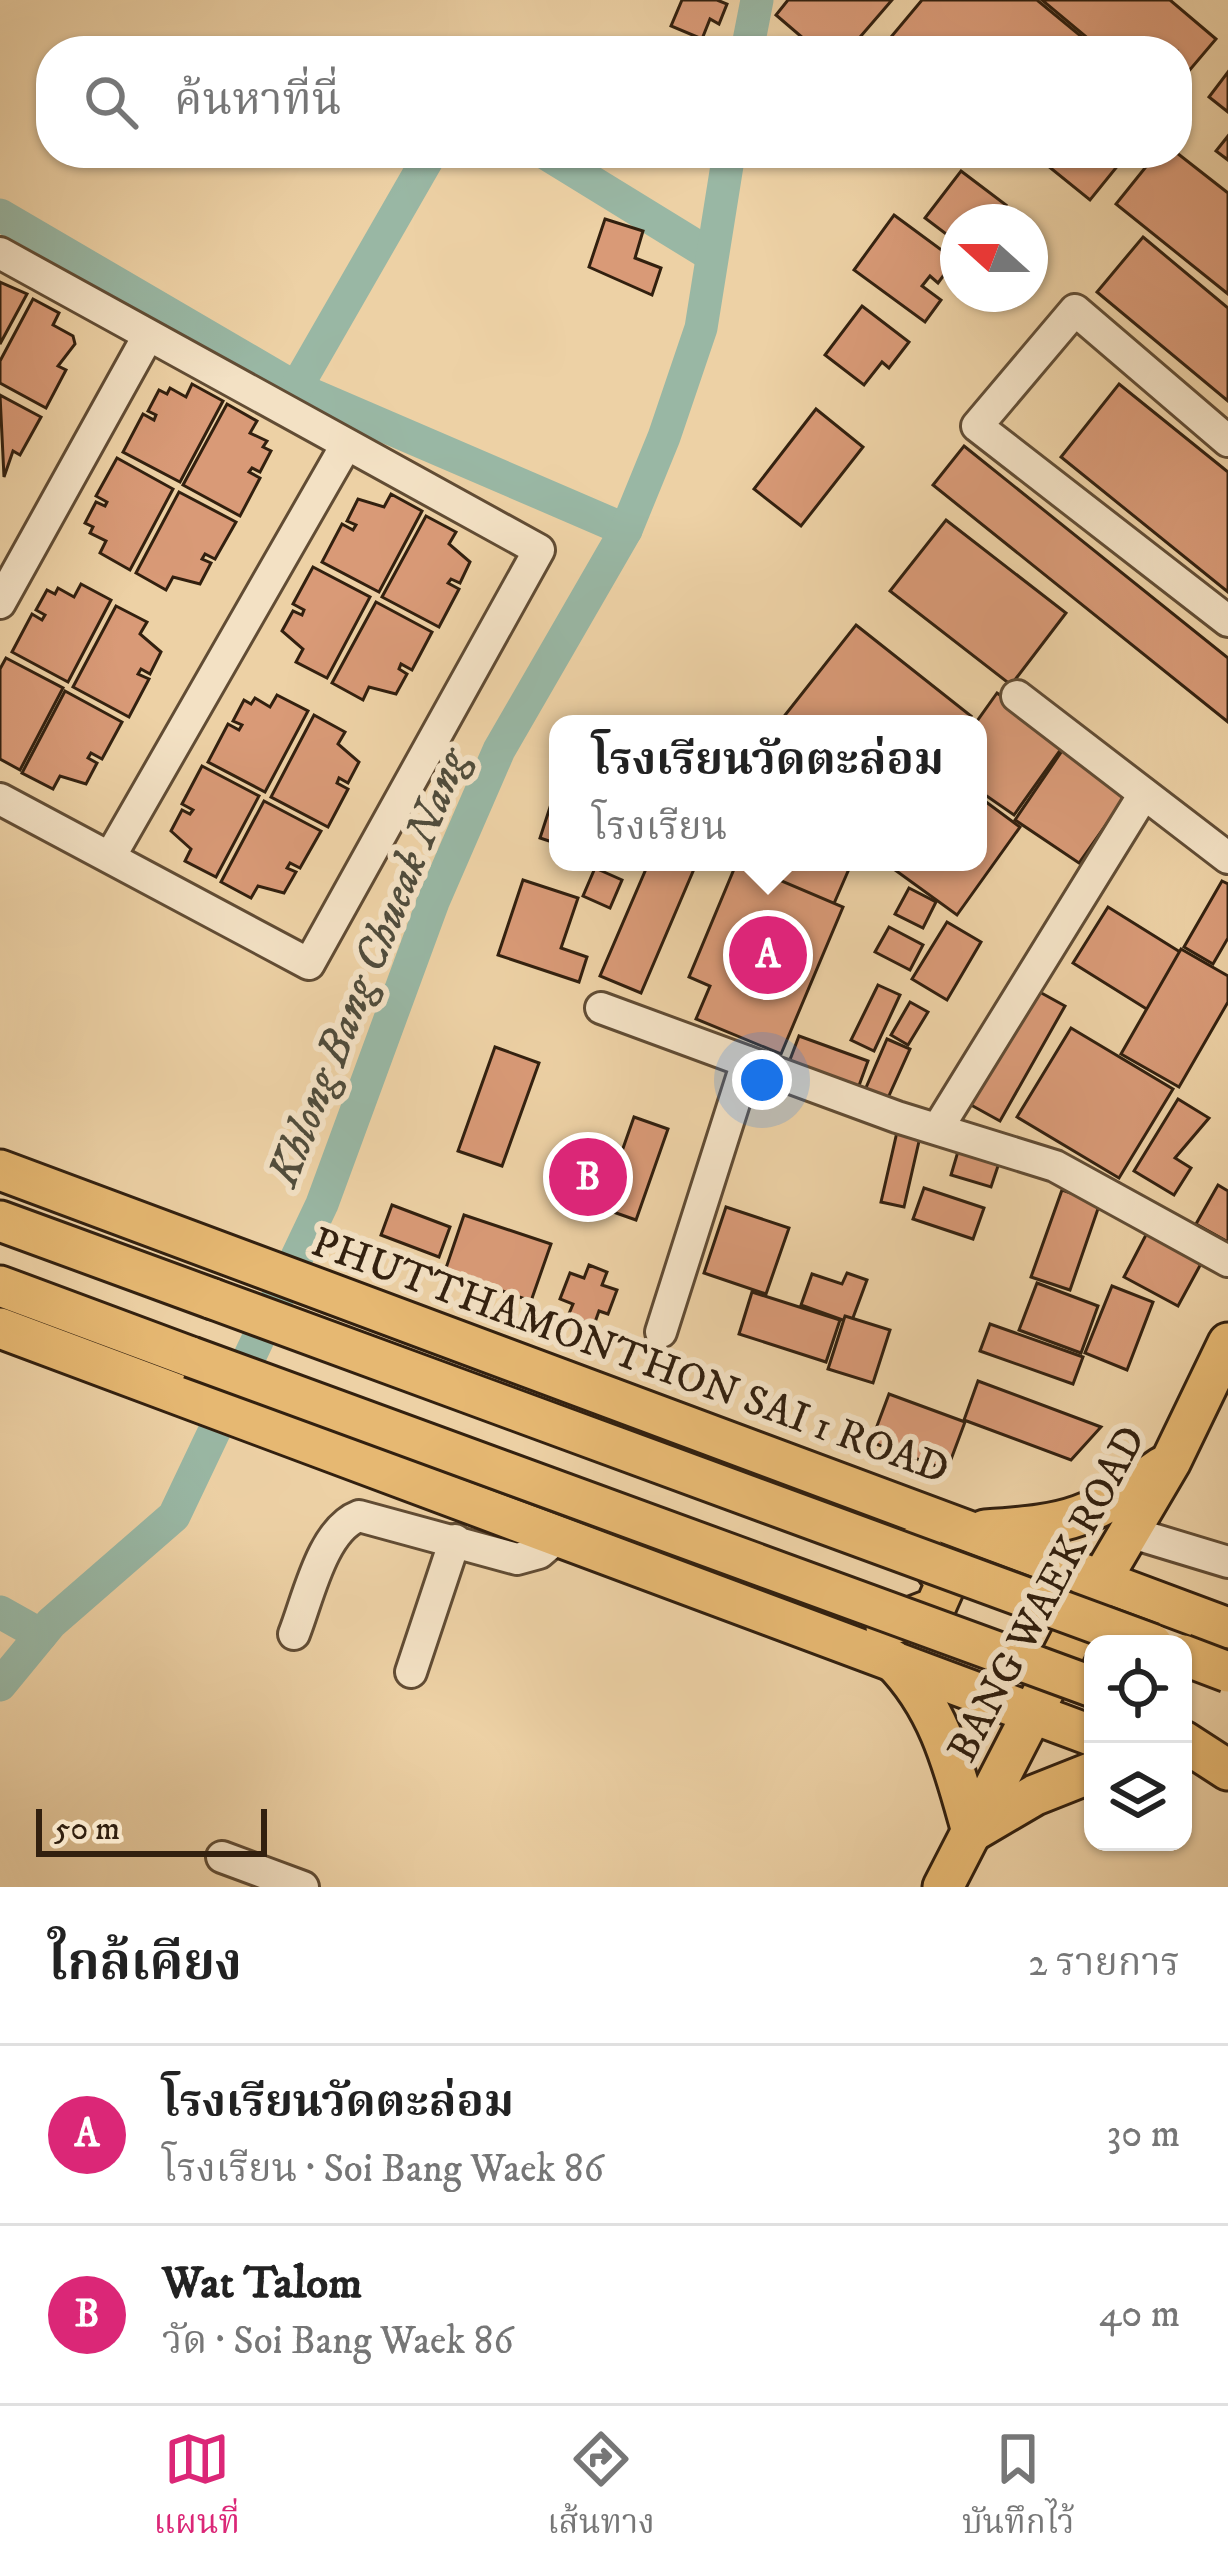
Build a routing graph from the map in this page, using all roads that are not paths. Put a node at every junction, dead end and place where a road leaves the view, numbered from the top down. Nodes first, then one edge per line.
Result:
1 (0, 254) edge
2 (148, 336) junction
3 (1228, 441) edge
4 (345, 447) junction
5 (0, 603) edge
6 (1228, 621) edge
7 (1017, 696) dead end
8 (1144, 794) junction
9 (0, 799) edge
10 (110, 857) junction
11 (1228, 858) edge
12 (601, 1008) dead end
13 (747, 1062) junction
14 (938, 1128) junction
15 (0, 1170) edge
16 (0, 1221) edge
17 (1228, 1261) edge
18 (0, 1286) edge
19 (0, 1328) edge
20 (662, 1332) dead end
21 (1228, 1343) edge
22 (730, 1442) junction
23 (1171, 1461) junction
24 (971, 1531) junction
25 (1130, 1532) junction
26 (560, 1535) junction
27 (455, 1540) junction
28 (1228, 1562) edge
29 (1101, 1580) junction
30 (732, 1599) junction
31 (1228, 1628) edge
32 (294, 1634) dead end
33 (1128, 1635) edge
34 (1228, 1656) edge
35 (890, 1658) junction
36 (1192, 1658) edge
37 (411, 1672) dead end
38 (1192, 1672) edge
39 (1228, 1672) edge
40 (1084, 1684) edge
41 (1032, 1712) junction
42 (1192, 1723) edge
43 (1084, 1732) edge
44 (1228, 1736) edge
45 (1084, 1776) edge
46 (972, 1832) junction
47 (222, 1857) dead end
48 (303, 1887) edge
49 (944, 1887) edge

1 - 2 street
2 - 4 street
2 - 5 street
3 - 6 street
4 - 10 street
4 - 10 street
7 - 8 street
8 - 11 street
8 - 14 street
9 - 10 street
12 - 13 street
13 - 14 street
13 - 20 street
14 - 17 street
15 - 22 main road, PHUTTHAMONTHON SAI 1 ROAD
16 - 33 main road, bridge
18 - 40 main road, bridge
19 - 26 main road
21 - 23 main road, BANG WAEK ROAD
22 - 24 main road, PHUTTHAMONTHON SAI 1 ROAD
22 - 30 main road
23 - 24 main road
23 - 25 main road, BANG WAEK ROAD
24 - 29 main road, PHUTTHAMONTHON SAI 1 ROAD
25 - 28 street
25 - 29 main road, BANG WAEK ROAD
26 - 27 street
26 - 30 main road
27 - 32 street
27 - 37 street
29 - 31 main road, PHUTTHAMONTHON SAI 1 ROAD
29 - 41 main road, BANG WAEK ROAD
30 - 35 main road
34 - 38 main road
35 - 41 main road
35 - 46 main road
36 - 39 main road, bridge
41 - 43 main road
41 - 46 main road, BANG WAEK ROAD
42 - 44 main road
45 - 46 main road
46 - 49 main road, BANG WAEK ROAD
47 - 48 street

